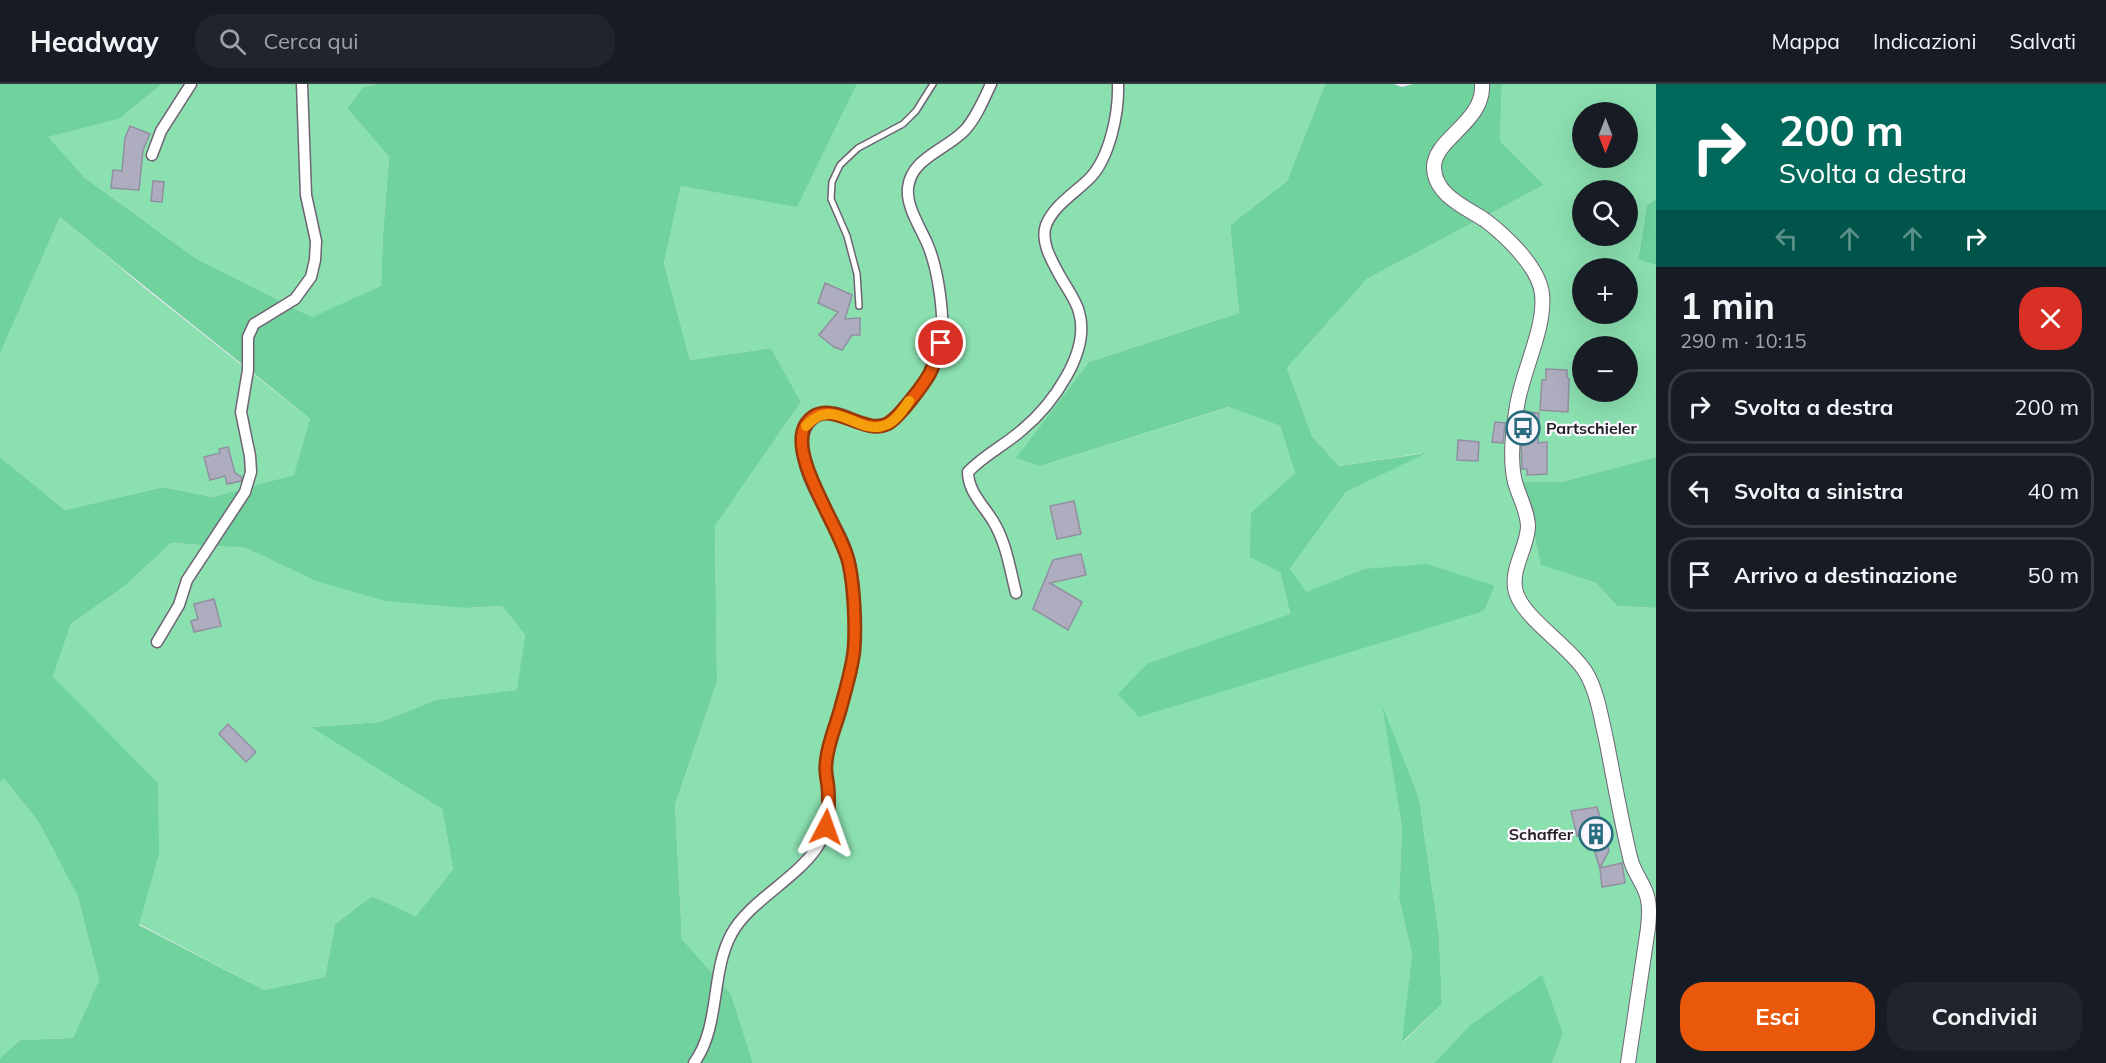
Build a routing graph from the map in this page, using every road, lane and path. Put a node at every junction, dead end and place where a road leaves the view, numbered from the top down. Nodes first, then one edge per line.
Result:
1 (191, 84) edge
2 (302, 84) edge
3 (933, 84) edge
4 (991, 84) edge
5 (1118, 84) edge
6 (1482, 84) edge
7 (152, 155) dead end
8 (859, 306) dead end
9 (1017, 593) dead end
10 (157, 642) dead end
11 (694, 1063) edge
12 (1628, 1063) edge

1 - 7 street
2 - 10 street
3 - 8 lane
4 - 11 street
5 - 9 street
6 - 12 street

